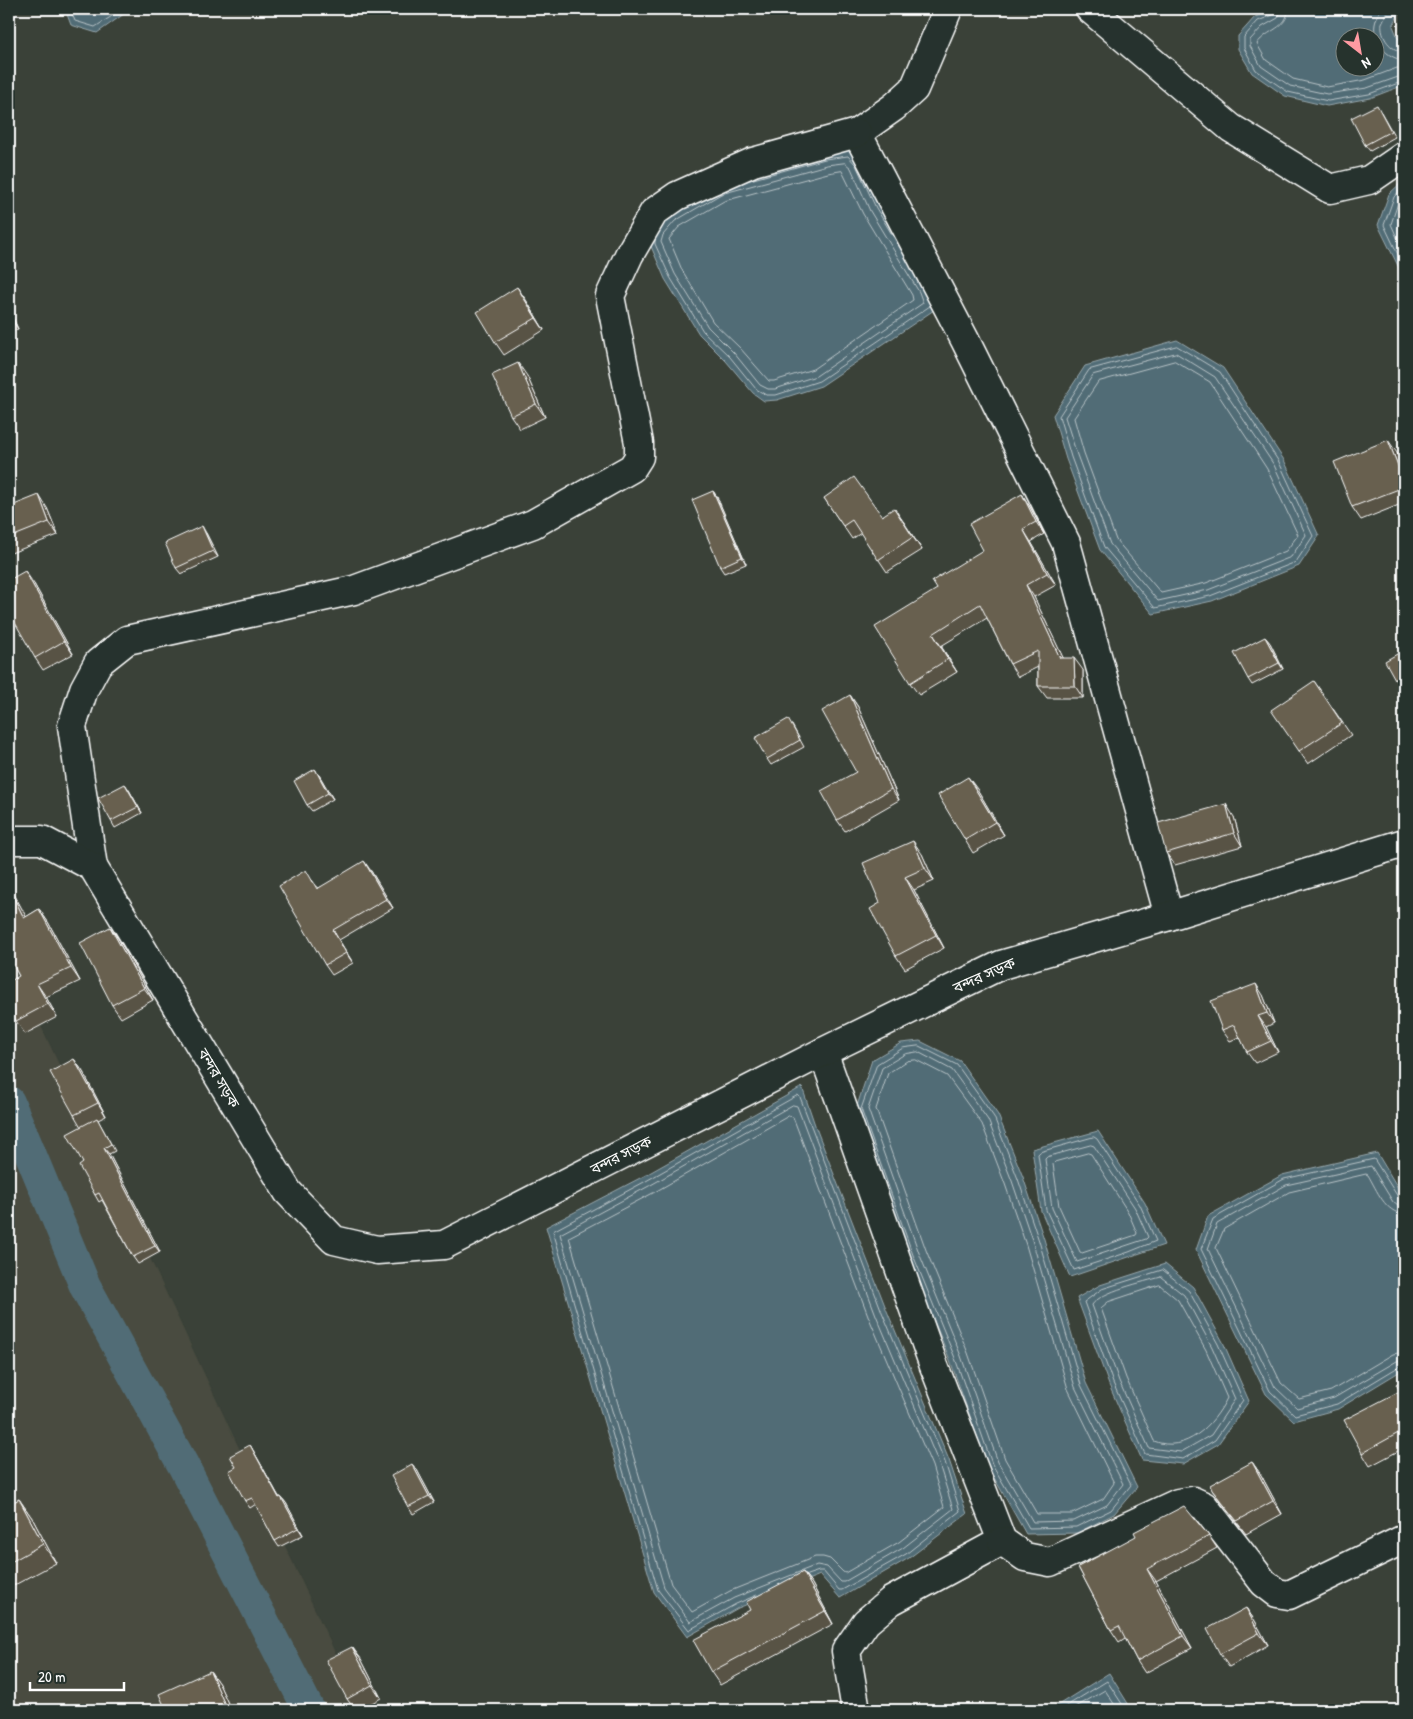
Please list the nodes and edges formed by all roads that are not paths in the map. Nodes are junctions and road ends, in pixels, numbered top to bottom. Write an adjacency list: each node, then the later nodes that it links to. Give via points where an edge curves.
1 (948, 9): 3 (main road, via 914,89)
2 (1090, 9): 4 (main road, via 1231,128 1330,189 1369,180)
3 (857, 133): 7 (main road, via 753,162 677,196 654,212 610,296 639,443 639,457 632,468 533,524 354,590 127,640 98,663 84,689 72,726); 8 (main road, via 1066,543)
4 (1404, 156)
5 (9, 840): 7 (main road, via 42,840)
6 (1404, 843): 8 (main road, বন্দর সড়ক)
7 (93, 867): 9 (main road, বন্দর সড়ক, via 288,1192 334,1240 377,1250 444,1245)
8 (1168, 916): 9 (main road, বন্দর সড়ক, via 1001,965)
9 (823, 1052): 11 (main road, via 934,1366)
10 (1404, 1539): 11 (main road, via 1289,1596 1276,1593 1264,1583 1204,1506 1193,1501 1178,1503 1050,1562 1025,1557)
11 (1002, 1541): 12 (main road, via 891,1602 866,1622 846,1651)
12 (856, 1710)

